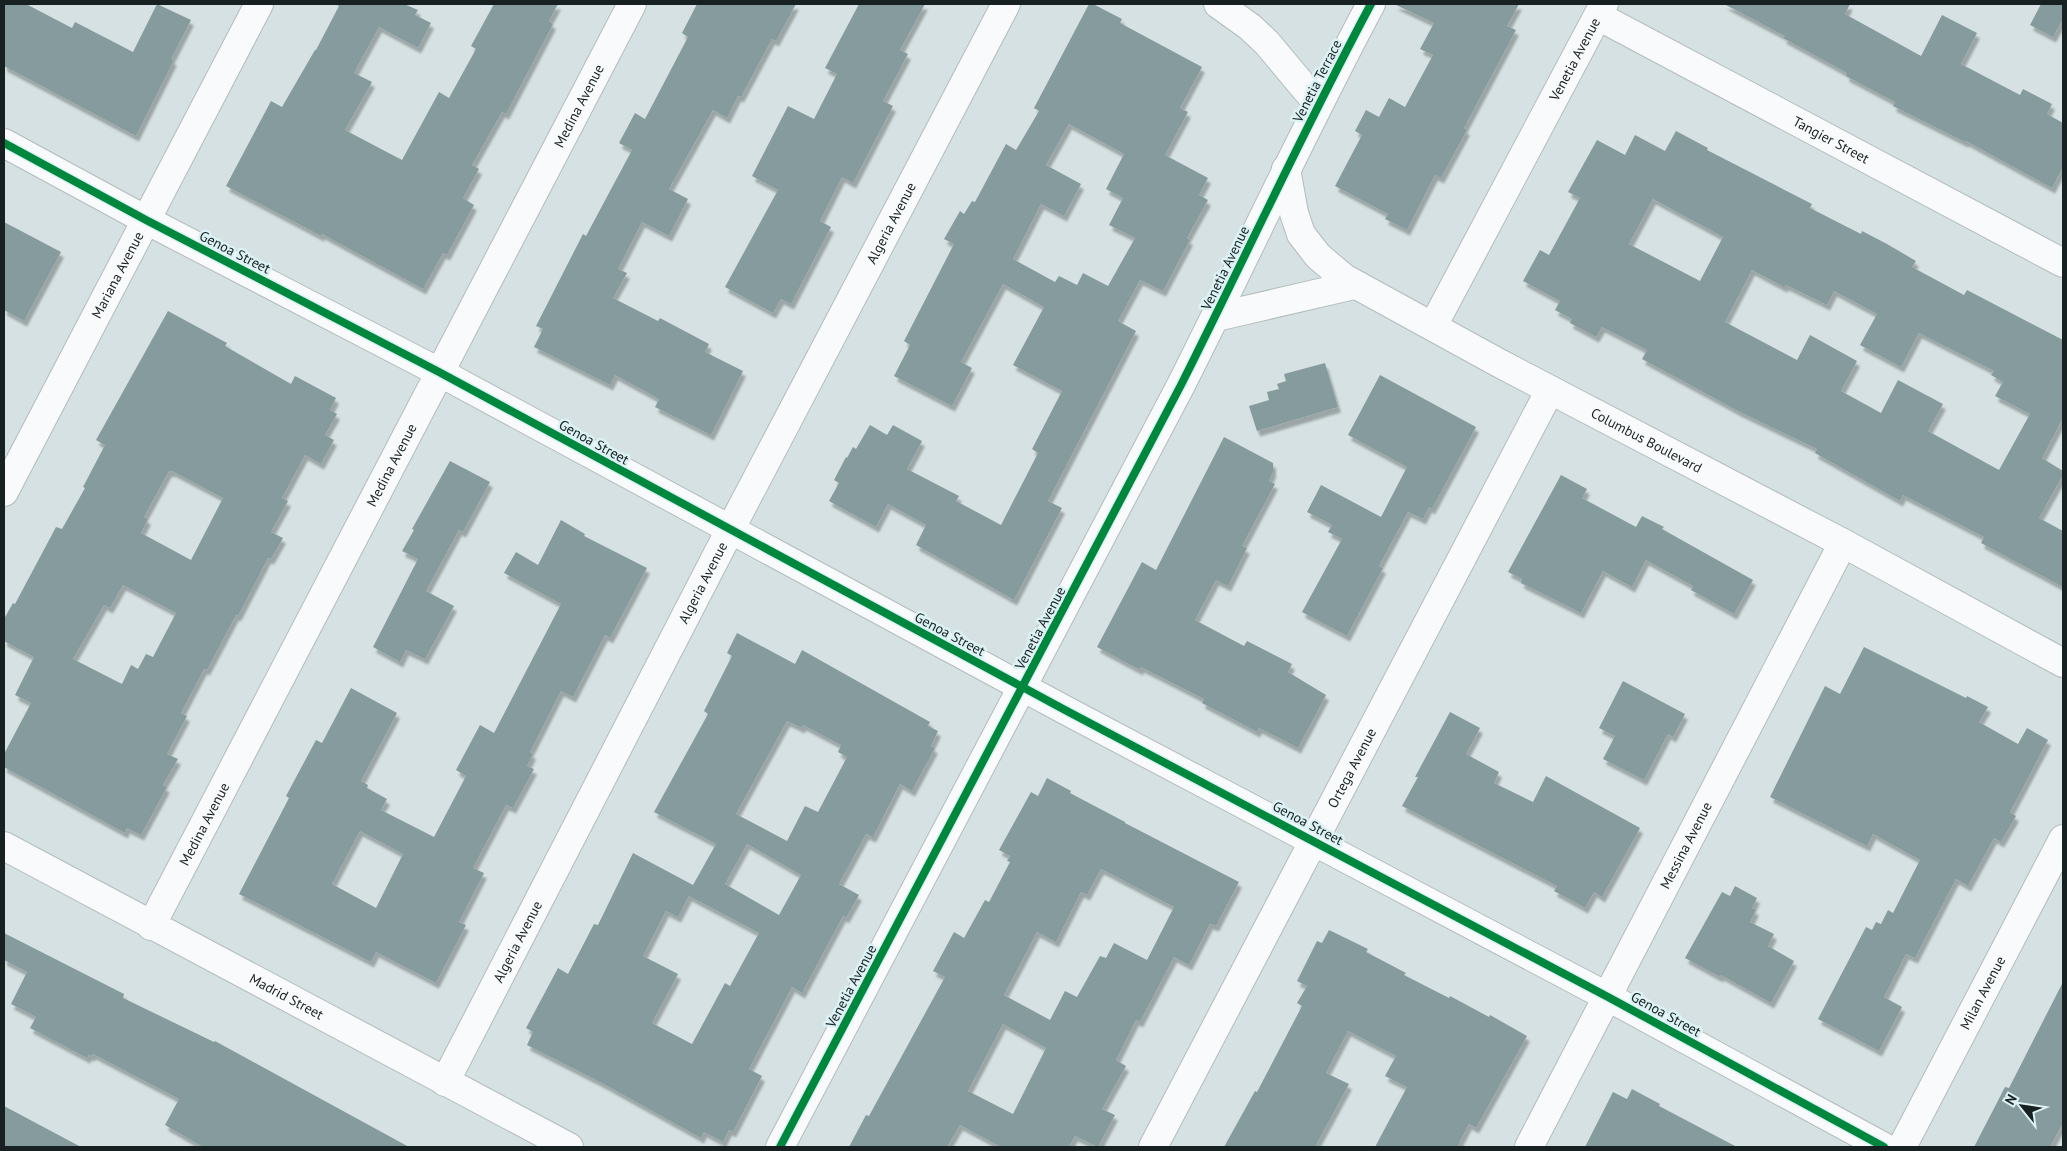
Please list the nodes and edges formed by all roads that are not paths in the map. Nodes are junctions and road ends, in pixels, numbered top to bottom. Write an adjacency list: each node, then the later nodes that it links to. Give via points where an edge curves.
1 (259, 4): 10 (street, Mariana Avenue)
2 (632, 4): 15 (street, Medina Avenue)
3 (1006, 4): 18 (street, Algeria Avenue)
4 (1218, 4): 7 (street, via 1267,43)
5 (1371, 4): 7 (street, Venetia Terrace)
6 (1601, 10): 11 (street, Tangier Street); 14 (street, Venetia Avenue)
7 (1318, 104): 9 (street, Venetia Terrace)
8 (4, 143): 10 (street, Genoa Street)
9 (1286, 169): 12 (street, Columbus Boulevard, via 1301,234 1326,264); 13 (street, Venetia Avenue)
10 (146, 220): 15 (street, Genoa Street); 17 (street, Mariana Avenue)
11 (2063, 263)
12 (1354, 285): 13 (street); 14 (street, Columbus Boulevard)
13 (1216, 316): 21 (street, Venetia Avenue)
14 (1433, 326): 16 (street, Columbus Boulevard)
15 (439, 372): 18 (street, Genoa Street); 25 (street, Medina Avenue)
16 (1550, 390): 19 (street, Columbus Boulevard); 22 (street, Ortega Avenue)
17 (4, 492)
18 (730, 530): 21 (street, Genoa Street); 27 (street, Algeria Avenue)
19 (1843, 543): 20 (street, Columbus Boulevard); 26 (street, Messina Avenue)
20 (2063, 663)
21 (1023, 687): 22 (street, Genoa Street); 29 (street, Venetia Avenue)
22 (1314, 840): 26 (street, Genoa Street); 30 (street, Ortega Avenue)
23 (2063, 840): 33 (street, Milan Avenue)
24 (4, 846): 25 (street, Madrid Street)
25 (151, 926): 27 (street, Madrid Street)
26 (1608, 996): 31 (street, Messina Avenue); 32 (street, Genoa Street)
27 (445, 1082): 28 (street, Madrid Street)
28 (569, 1147)
29 (780, 1147)
30 (1153, 1147)
31 (1529, 1147)
32 (1884, 1147)
33 (1902, 1147)

